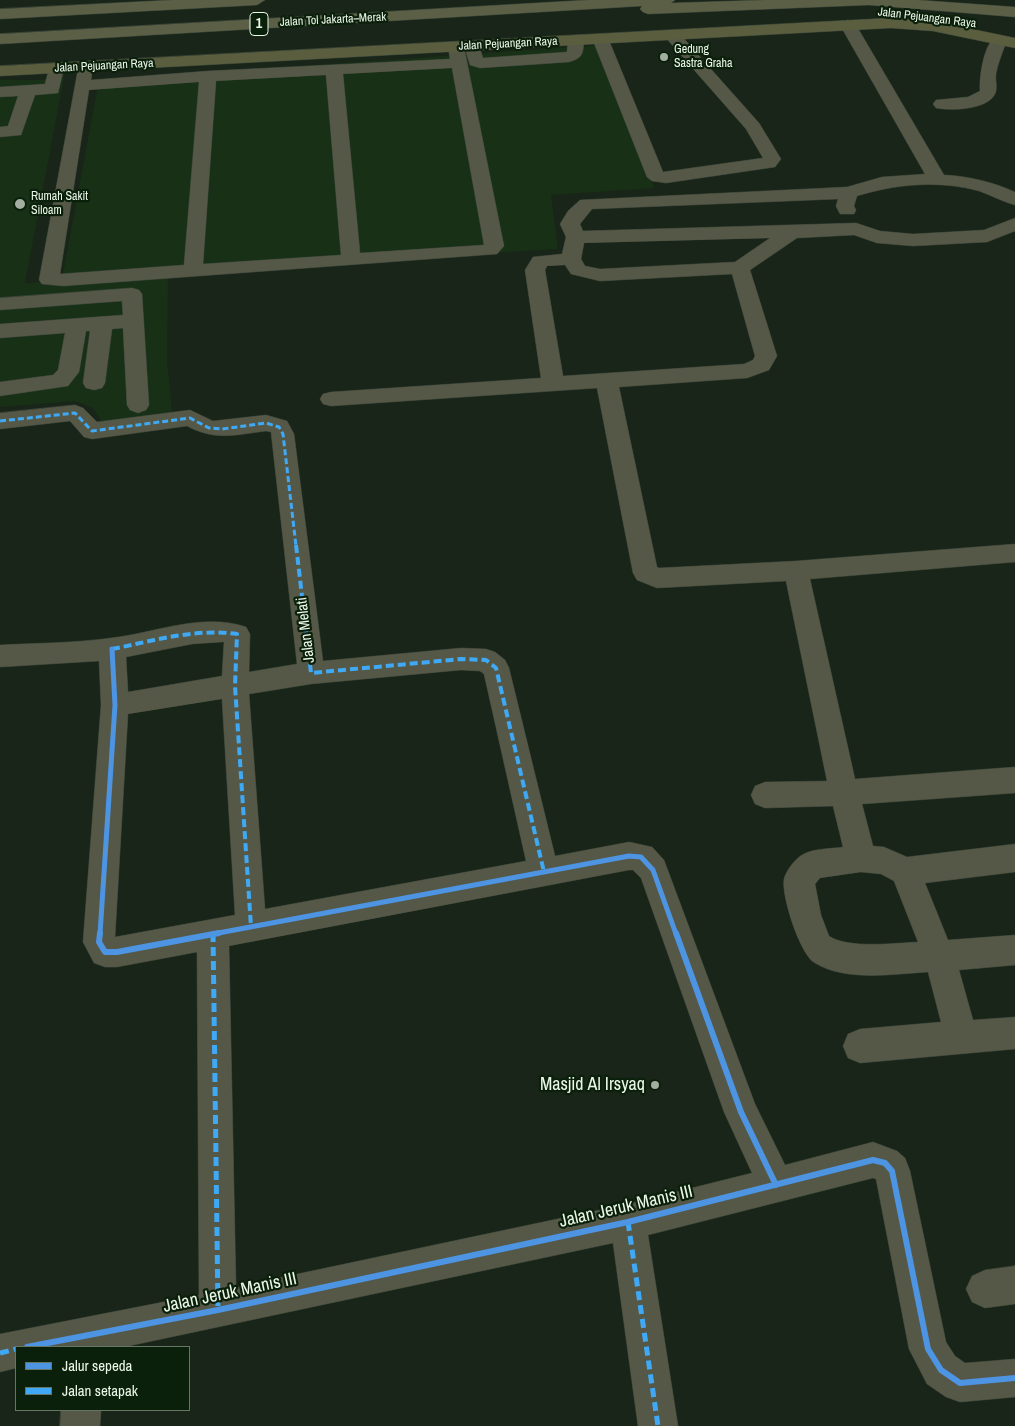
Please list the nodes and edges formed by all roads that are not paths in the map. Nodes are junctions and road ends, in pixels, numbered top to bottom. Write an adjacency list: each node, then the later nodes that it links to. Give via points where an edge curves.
1 (154, 0): 6 (highway)
2 (258, 0): 6 (highway, 1)
3 (666, 0): 7 (highway, Jalan Tol Jakarta–Merak / 1)
4 (886, 0): 5 (highway)
5 (870, 1): 7 (highway, via 598,11); 8 (highway)
6 (94, 8): 9 (highway, 1)
7 (518, 9): 14 (highway, Jalan Tol Jakarta–Merak / 1)
8 (1015, 12)
9 (0, 14)
10 (848, 25): 12 (main road, Jalan Pejuangan Raya); 16 (main road, Jalan Pejuangan Raya, via 909,23); 28 (street)
11 (1015, 31): 18 (main road, Jalan Pejuangan Raya, via 919,14 871,11)
12 (672, 35): 13 (main road, Jalan Pejuangan Raya); 13 (street, via 752,128 772,159 769,163 658,177 653,173)
13 (600, 38): 15 (main road, Jalan Pejuangan Raya)
14 (0, 39)
15 (576, 40): 17 (street, via 576,52 569,57 480,63)
16 (1007, 41): 26 (street, via 987,74 988,92 982,99)
17 (462, 52): 20 (street); 22 (main road, Jalan Pejuangan Raya); 36 (street, via 494,246 482,252)
18 (0, 56)
19 (56, 68): 21 (main road, Jalan Pejuangan Raya); 22 (main road, Jalan Pejuangan Raya); 24 (street, via 52,89)
20 (334, 69): 23 (street); 36 (street)
21 (0, 71)
22 (84, 76): 23 (street); 38 (street, via 49,280)
23 (208, 76): 38 (street)
24 (28, 90): 25 (street); 27 (street, via 15,131)
25 (0, 92)
26 (942, 104)
27 (0, 132)
28 (938, 180): 29 (street, via 882,183); 30 (street, via 990,189)
29 (849, 193): 32 (street, via 845,206); 34 (street, via 587,204 570,224)
30 (1015, 199)
31 (1015, 224): 32 (street, via 988,236 913,240 877,237)
32 (856, 230): 33 (street)
33 (792, 232): 34 (street); 37 (street)
34 (576, 237): 35 (street)
35 (571, 259): 37 (street, via 578,270 588,274); 46 (street, via 540,262 535,270)
36 (351, 260): 38 (street)
37 (740, 268): 44 (street, via 766,356 761,365 747,371)
38 (193, 271)
39 (0, 304): 40 (street, via 132,294)
40 (132, 321): 41 (street); 49 (street)
41 (102, 323): 42 (street); 45 (street)
42 (77, 326): 43 (street); 47 (street, via 68,372 60,382)
43 (0, 332)
44 (606, 379): 46 (street); 52 (street, via 646,573 657,578)
45 (94, 383)
46 (552, 383): 48 (street)
47 (0, 389)
48 (331, 399)
49 (138, 405)
50 (0, 421): 55 (street, Jalan Melati, via 75,414 92,431 190,418 215,429 273,423 279,427 283,434)
51 (1015, 553): 52 (street)
52 (796, 571): 59 (street)
53 (112, 649): 54 (street); 56 (street, via 209,632 237,634); 57 (street)
54 (0, 656)
55 (311, 673): 56 (street, Jalan Melati); 64 (street, via 461,659 486,660 496,668)
56 (235, 686): 57 (street, Jalan Melati); 65 (street)
57 (115, 705): 66 (street, via 99,942 105,952 117,952)
58 (1015, 780): 59 (street)
59 (844, 793): 60 (street); 61 (street)
60 (765, 795)
61 (860, 858): 63 (street, via 884,861); 68 (street, via 812,864 799,880 803,906 818,947 830,955 856,960)
62 (1015, 858): 63 (street)
63 (905, 871): 68 (street)
64 (544, 872): 65 (street); 72 (street, via 629,856 641,857 653,870 741,1112)
65 (251, 926): 66 (street)
66 (214, 934): 74 (street)
67 (1015, 950): 68 (street)
68 (939, 956): 70 (street)
69 (1015, 1033): 70 (street)
70 (962, 1037): 71 (street)
71 (860, 1046)
72 (776, 1185): 73 (street, Jalan Jeruk Manis III); 79 (street, Jalan Jeruk Manis III, via 873,1160 885,1163 892,1171 928,1348 941,1370 960,1383)
73 (628, 1222): 74 (street, Jalan Jeruk Manis III); 82 (street)
74 (218, 1310): 75 (street, Jalan Jeruk Manis III)
75 (83, 1342): 76 (street, Jalan Jeruk Manis III)
76 (38, 1346)
77 (15, 1349): 78 (street)
78 (0, 1353)
79 (1015, 1378)
80 (81, 1411): 81 (street)
81 (80, 1426)
82 (658, 1426)

